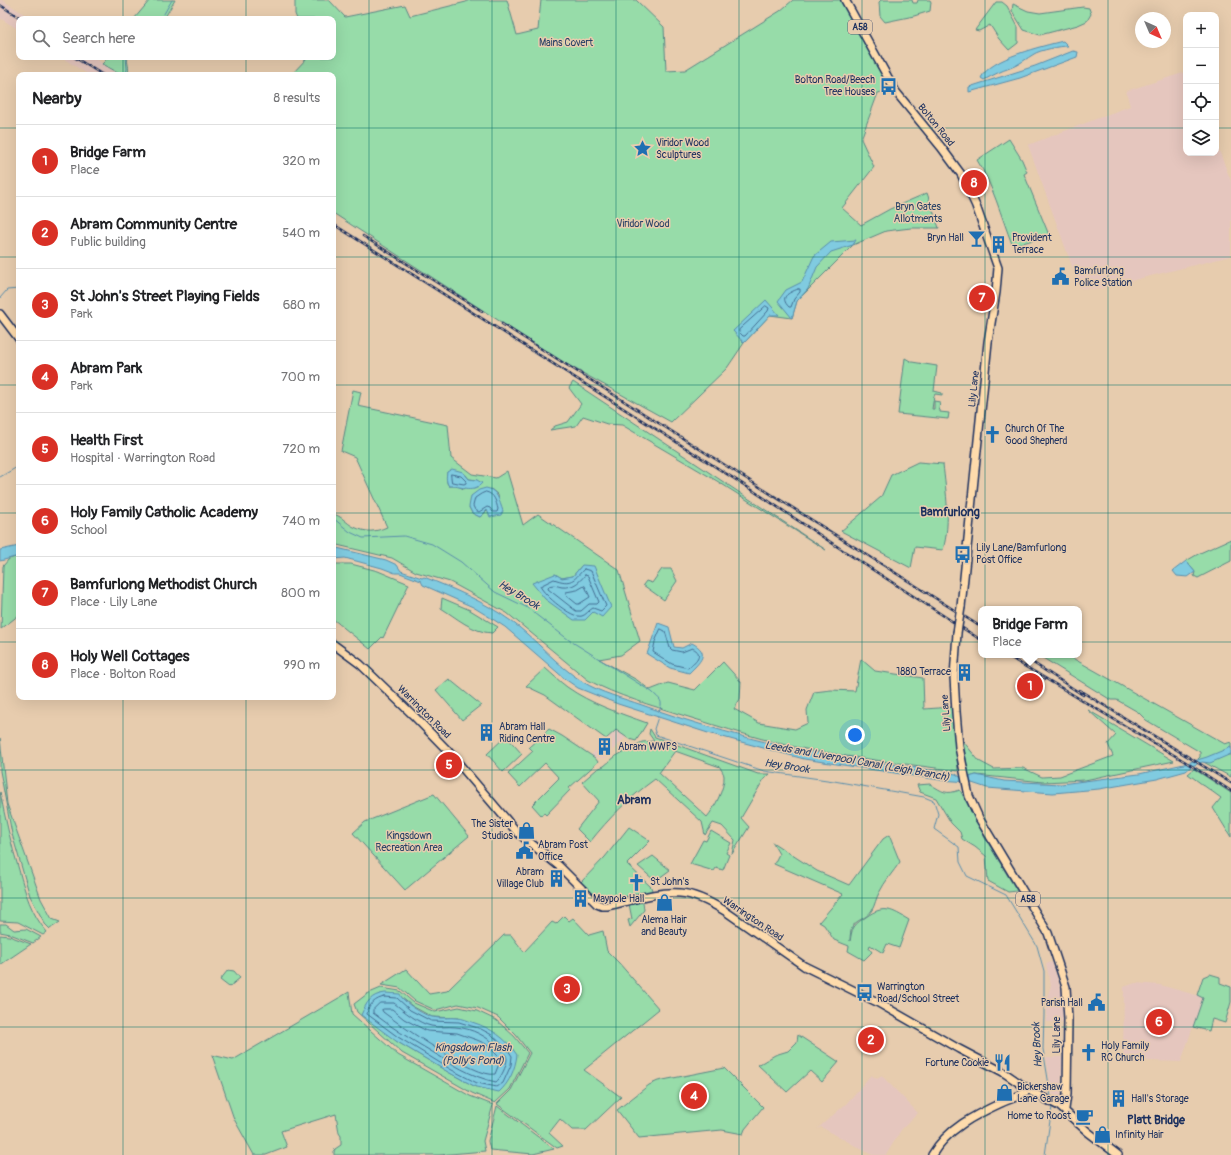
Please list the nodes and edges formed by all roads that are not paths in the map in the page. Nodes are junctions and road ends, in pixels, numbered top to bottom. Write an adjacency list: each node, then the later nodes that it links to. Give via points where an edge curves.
1 (845, 0): 2 (main road, Bolton Road / A58, via 896,92 961,174)
2 (998, 268): 7 (main road, Lily Lane / A58, bridge, via 957,633 954,677 959,747 967,788 976,814 1048,933 1062,974 1068,1019)
3 (0, 314): 4 (main road)
4 (16, 335)
5 (336, 646): 6 (main road, Warrington Road, via 360,664 415,717 448,751 513,828 559,866 597,904 607,906 669,893 699,898 725,911 804,966 875,1002 1003,1072)
6 (1029, 1089): 7 (main road, Warrington Road); 8 (main road, via 957,1127 944,1138)
7 (1065, 1109): 9 (main road, Warrington Road, via 1088,1132)
8 (932, 1155)
9 (1118, 1155)

